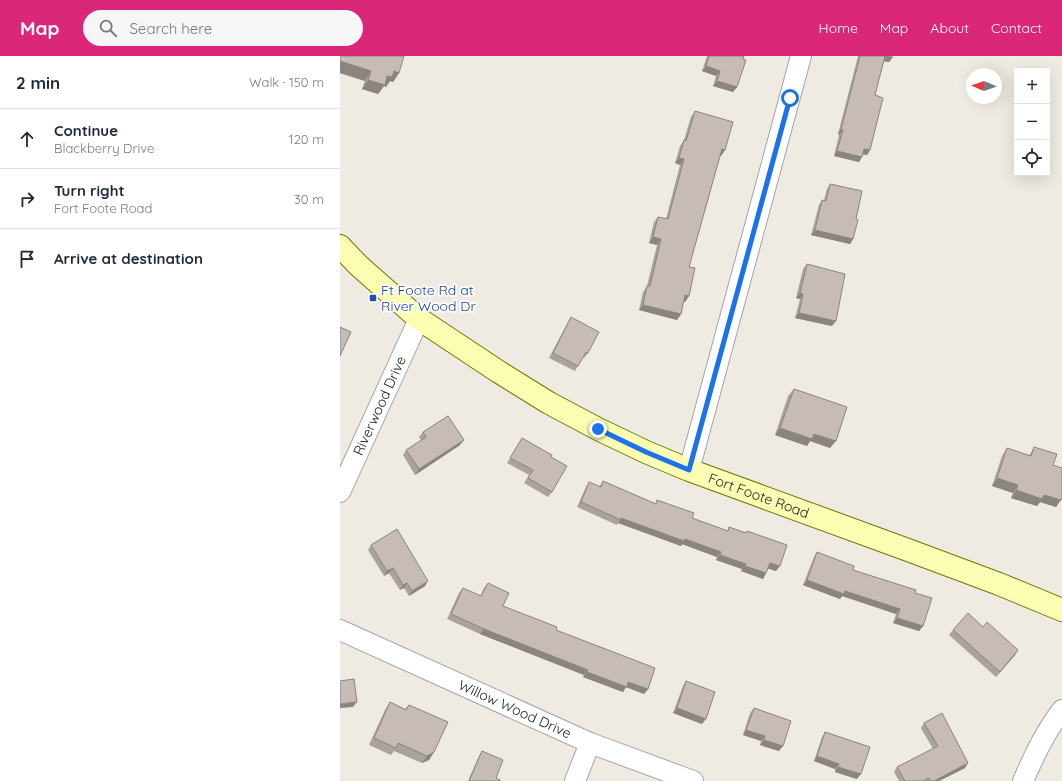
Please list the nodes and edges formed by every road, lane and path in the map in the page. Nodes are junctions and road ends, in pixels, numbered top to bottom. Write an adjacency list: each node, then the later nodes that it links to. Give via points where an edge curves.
1 (801, 56): 4 (street)
2 (340, 246): 3 (street, Fort Foote Road)
3 (419, 319): 4 (street, Fort Foote Road, via 549,403 639,449); 5 (street, Riverwood Drive)
4 (689, 470): 6 (street, Fort Foote Road, via 999,584)
5 (340, 492)
6 (1062, 610)
7 (340, 630): 9 (street, Willow Wood Drive)
8 (1062, 710): 12 (street, via 1034,755)
9 (590, 743): 10 (street); 11 (street, Willow Wood Drive)
10 (575, 781)
11 (693, 781)
12 (1023, 781)

